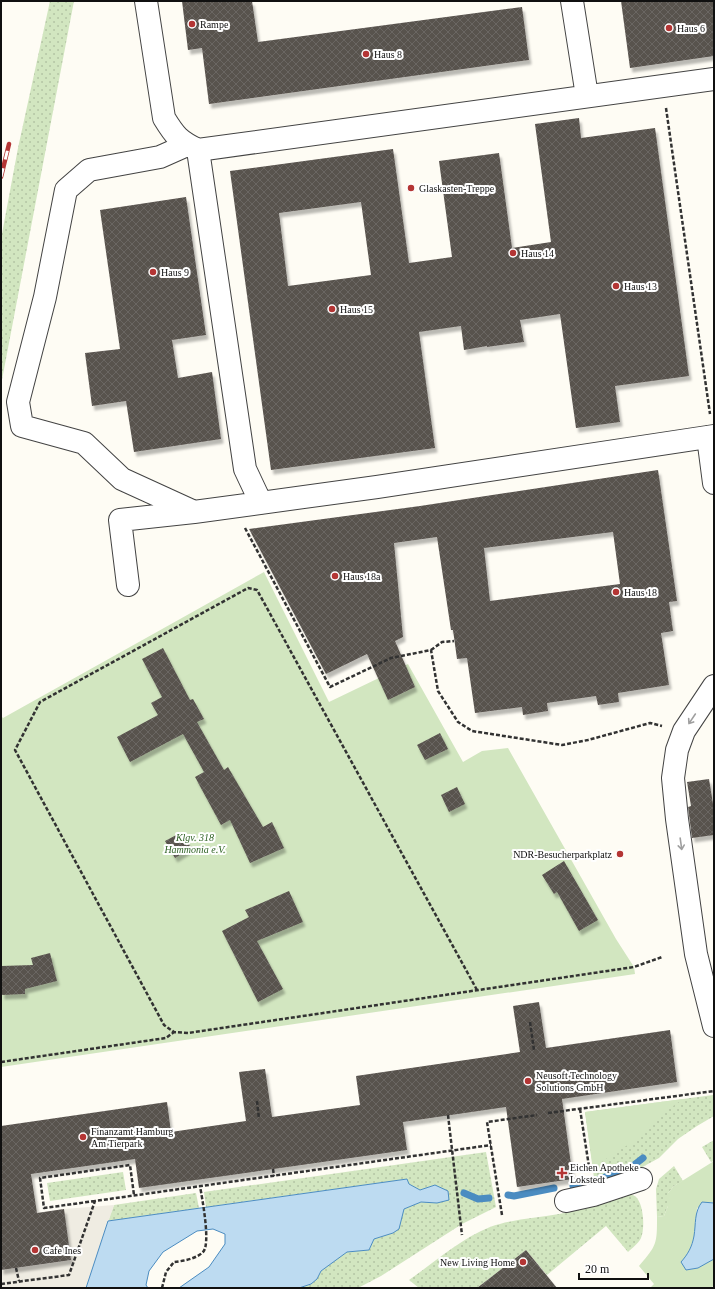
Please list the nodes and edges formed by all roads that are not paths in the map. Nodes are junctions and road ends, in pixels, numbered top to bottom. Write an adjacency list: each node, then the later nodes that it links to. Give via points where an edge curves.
1 (146, 1): 5 (street, via 164,118 174,135)
2 (572, 1): 4 (street)
3 (714, 79): 4 (street)
4 (587, 96): 5 (street)
5 (193, 147): 8 (street, via 245,469); 9 (street, via 160,157 89,170 66,190 45,297 18,402 22,426 84,443 122,479)
6 (711, 437): 7 (street); 8 (street)
7 (714, 482)
8 (261, 502): 9 (street)
9 (194, 512): 10 (street, via 120,520)
10 (128, 585)
11 (714, 686): 12 (street, one-way to 12, via 684,731 677,750 673,778 696,954)
12 (708, 982): 13 (street)
13 (714, 1026)
14 (641, 1179): 15 (street)
15 (566, 1201)

